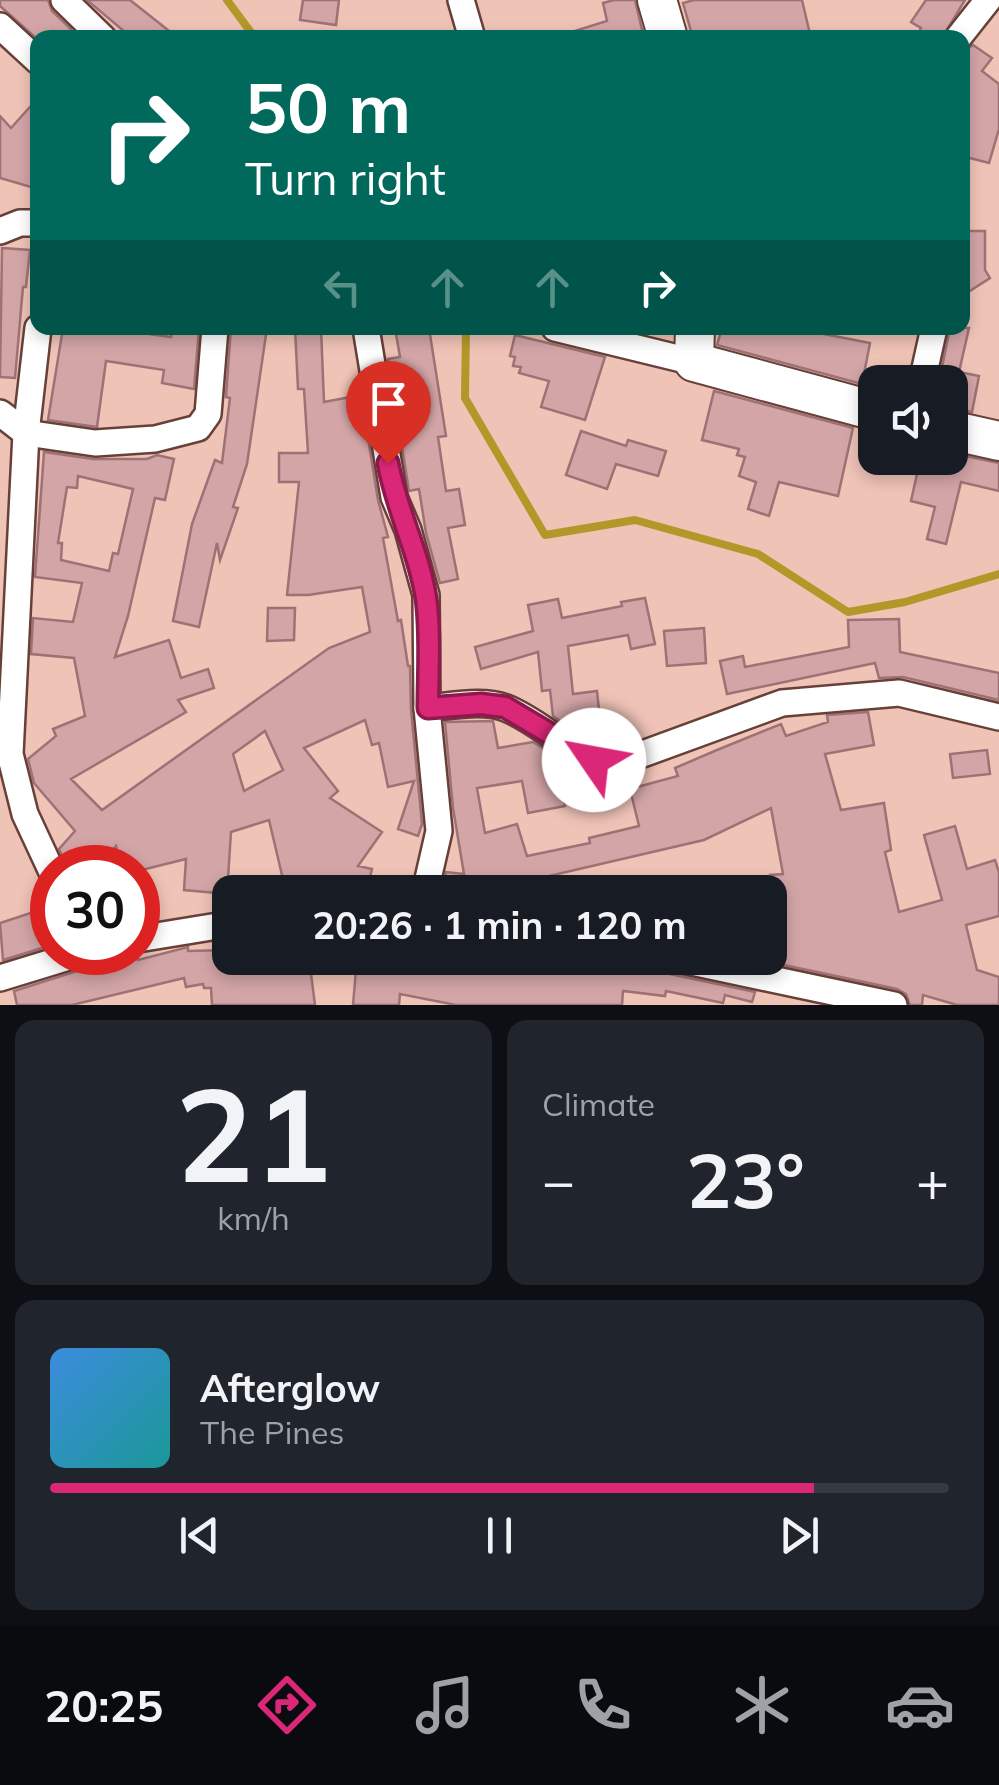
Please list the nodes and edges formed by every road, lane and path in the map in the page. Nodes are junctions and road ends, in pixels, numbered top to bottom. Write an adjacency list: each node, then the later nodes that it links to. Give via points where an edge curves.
1 (64, 0): 6 (street)
2 (461, 0): 7 (street)
3 (657, 0): 8 (street)
4 (988, 0): 9 (street)
5 (0, 26): 10 (street)
6 (95, 30)
7 (470, 30)
8 (666, 30)
9 (964, 30)
10 (30, 54)
11 (37, 335): 20 (street)
12 (214, 335): 20 (street, via 208,414 198,428 95,443)
13 (367, 335): 23 (street, via 394,497 426,595)
14 (613, 335): 16 (street)
15 (932, 335): 17 (street)
16 (694, 345): 18 (street)
17 (926, 365)
18 (858, 404)
19 (0, 413): 20 (street)
20 (26, 433): 25 (street)
21 (968, 434): 22 (street)
22 (999, 441)
23 (428, 708): 24 (street, via 505,707 594,760 618,763 782,704 900,693); 27 (street, via 439,831)
24 (999, 717)
25 (5, 745): 26 (street)
26 (39, 845)
27 (429, 875)
28 (212, 927): 29 (street)
29 (160, 935)
30 (30, 969): 32 (street)
31 (753, 975): 33 (street)
32 (0, 978)
33 (894, 1005)

